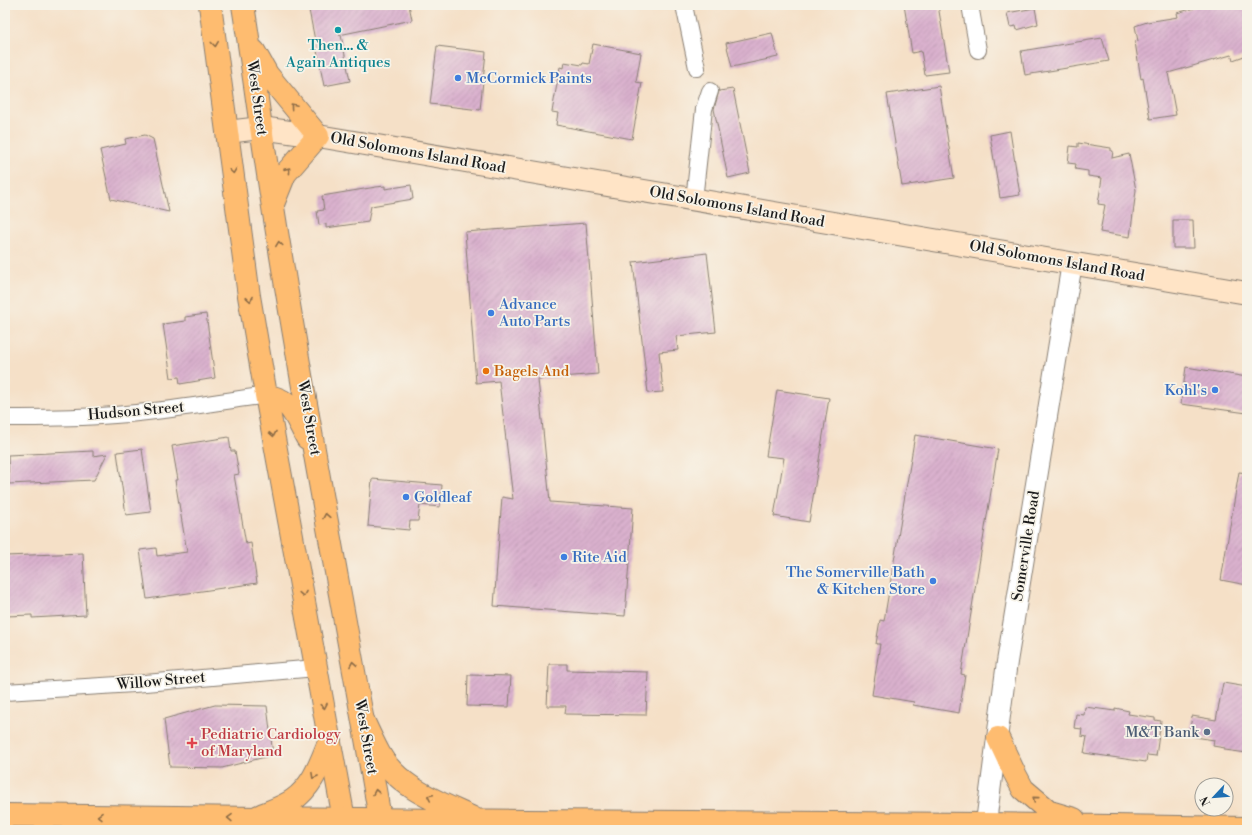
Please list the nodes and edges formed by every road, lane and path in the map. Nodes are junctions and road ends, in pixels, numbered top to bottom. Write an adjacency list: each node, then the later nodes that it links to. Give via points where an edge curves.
1 (210, 5): 10 (main road, one-way to 10)
2 (243, 5): 5 (main road, West Street)
3 (684, 5): 7 (street)
4 (970, 5): 6 (street)
5 (248, 40): 9 (main road, West Street); 11 (main road, one-way to 5, via 267,74)
6 (978, 50)
7 (697, 68)
8 (710, 91): 12 (street, via 704,109)
9 (261, 128): 10 (main road, Old Solomons Island Road); 11 (main road, Old Solomons Island Road); 13 (main road, West Street)
10 (227, 132): 16 (main road, one-way to 16, via 249,296)
11 (318, 136): 12 (main road, Old Solomons Island Road); 13 (main road, one-way to 11, via 285,174)
12 (694, 200): 14 (main road, Old Solomons Island Road)
13 (272, 205): 18 (main road, West Street, one-way to 13)
14 (1072, 263): 15 (main road, Old Solomons Island Road); 22 (street, Somerville Road, via 1008,655)
15 (1247, 293)
16 (266, 395): 17 (street, Hudson Street, via 125,414); 18 (main road, via 285,402); 19 (main road, one-way to 19)
17 (5, 418)
18 (315, 454): 21 (main road, West Street, one-way to 18)
19 (316, 668): 20 (street, Willow Street); 23 (main road, one-way to 23)
20 (5, 692)
21 (363, 720): 26 (main road, one-way to 21, via 420,792 394,773 379,754); 28 (main road, West Street, one-way to 21)
22 (998, 738): 29 (main road, one-way to 22, via 1050,812 1023,789); 30 (street, Somerville Road)
23 (330, 740): 25 (main road, one-way to 25, via 314,777 305,790 292,801); 27 (main road)
24 (5, 815): 25 (main road, one-way to 24)
25 (255, 818): 27 (main road)
26 (478, 820): 28 (main road); 30 (main road)
27 (345, 824): 28 (main road)
28 (381, 825)
29 (1095, 826): 30 (main road); 31 (main road)
30 (985, 827)
31 (1247, 828)

